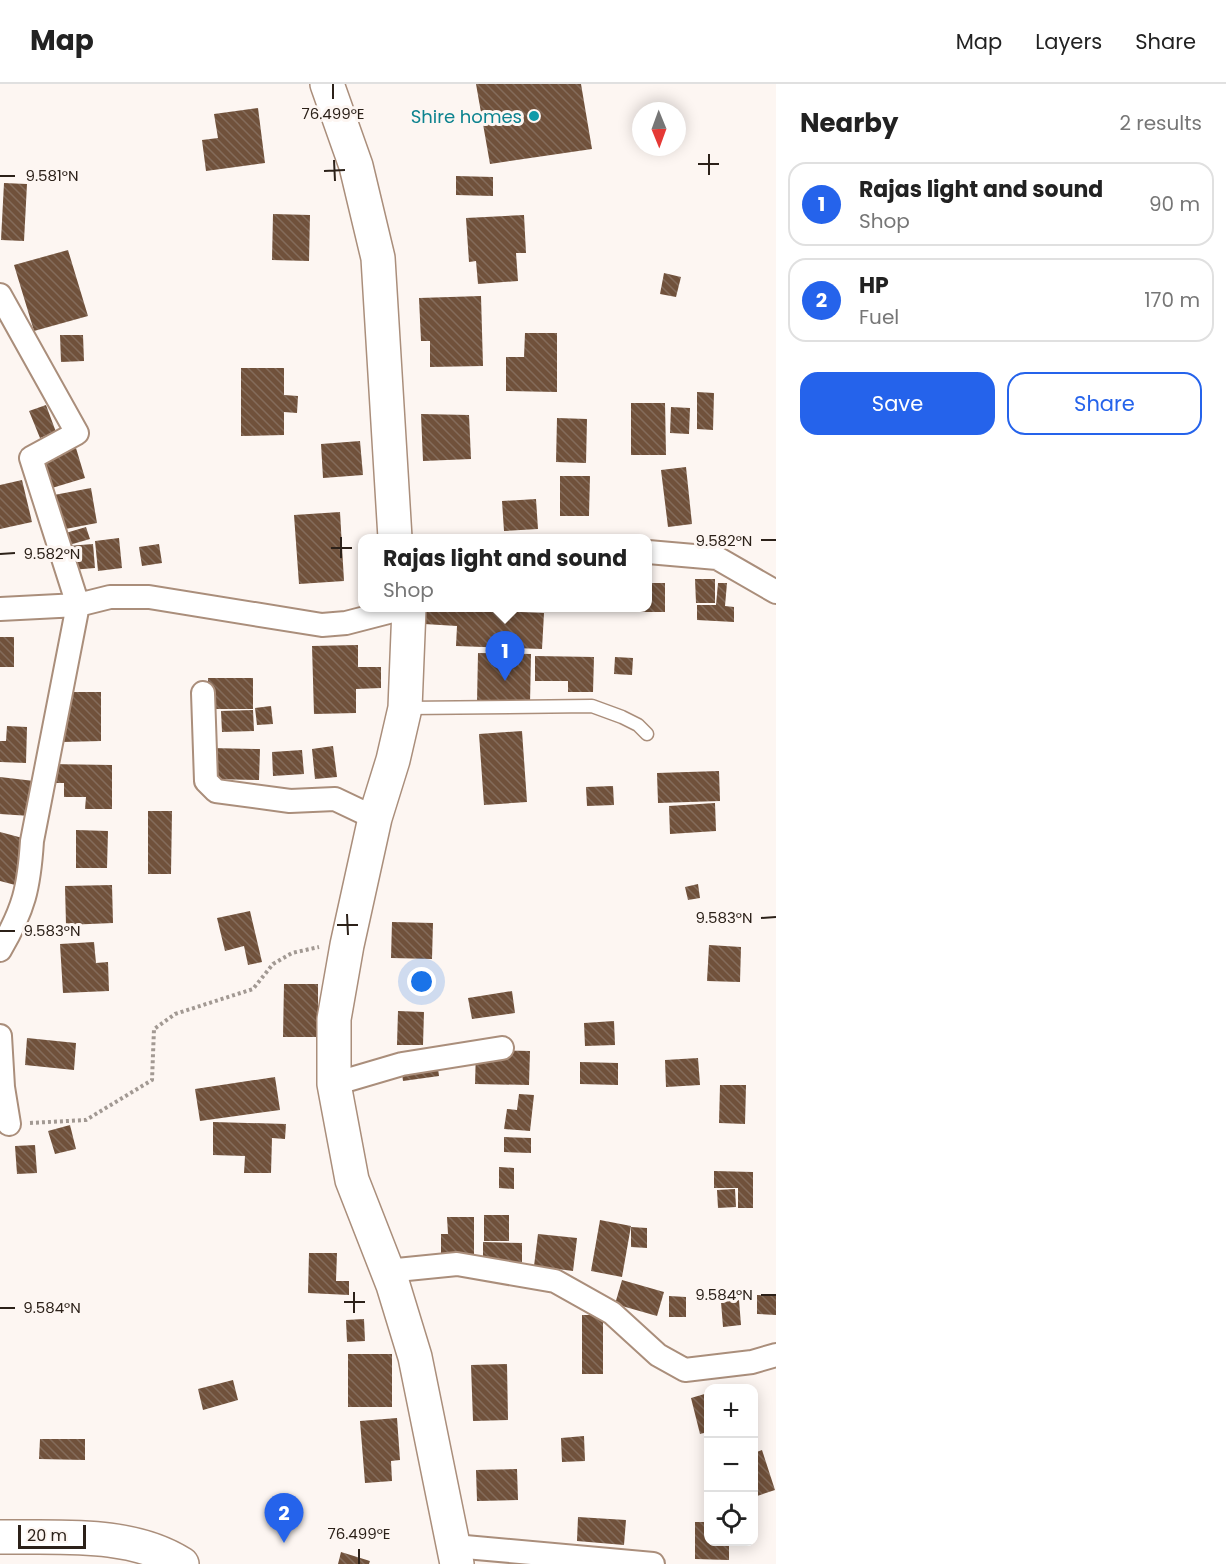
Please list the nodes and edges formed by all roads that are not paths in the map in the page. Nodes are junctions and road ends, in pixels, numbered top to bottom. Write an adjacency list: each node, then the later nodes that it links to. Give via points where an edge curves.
1 (327, 84): 3 (street, via 356,166 378,258)
2 (0, 295): 6 (street, via 77,433 31,458)
3 (395, 534)
4 (652, 552): 5 (street, via 717,558)
5 (776, 592)
6 (78, 605): 7 (street); 8 (street, via 111,597 149,597 322,625); 14 (street, via 32,841 30,877 19,917)
7 (0, 609)
8 (389, 612)
9 (410, 612): 11 (street)
10 (203, 693): 13 (street, via 206,781 216,791 290,801 335,799)
11 (405, 708): 12 (lane, via 592,706 638,725); 13 (street)
12 (647, 734)
13 (375, 818): 17 (street, via 334,1019)
14 (0, 950)
15 (0, 1036): 18 (street)
16 (502, 1048): 17 (street, via 402,1064)
17 (334, 1084): 19 (street, via 352,1180)
18 (9, 1124)
19 (387, 1271): 20 (street, via 456,1264 555,1281 612,1313 658,1355 685,1370 752,1362); 22 (street, via 415,1357)
20 (776, 1355)
21 (0, 1537): 23 (street, via 102,1539 146,1548)
22 (455, 1555): 24 (street)
23 (182, 1564)
24 (653, 1564)

